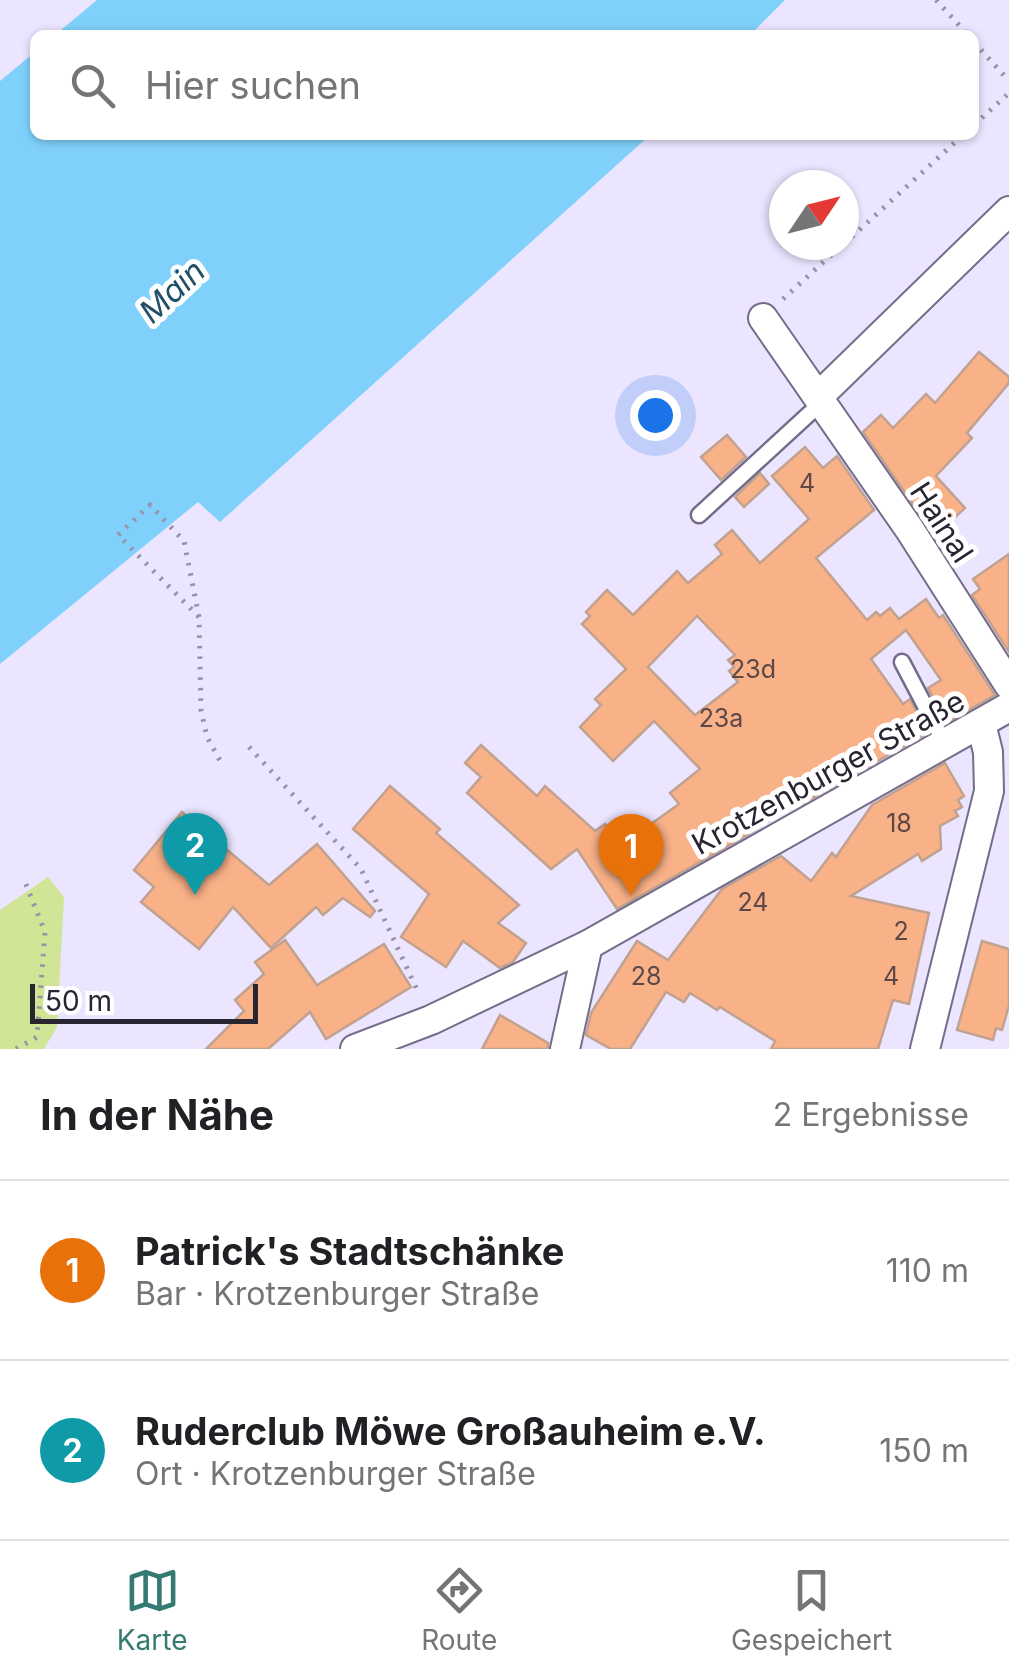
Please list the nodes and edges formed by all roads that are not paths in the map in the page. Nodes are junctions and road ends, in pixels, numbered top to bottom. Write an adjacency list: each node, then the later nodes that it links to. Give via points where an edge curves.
1 (1009, 210): 3 (street)
2 (763, 318): 3 (street, Hainal)
3 (821, 399): 4 (lane); 6 (street, Hainal)
4 (699, 515)
5 (902, 662): 9 (lane)
6 (1009, 685)
7 (1009, 707): 8 (street, Krotzenburger Straße)
8 (981, 724): 9 (street, Krotzenburger Straße); 13 (street, via 989,791)
9 (945, 744): 10 (street, Krotzenburger Straße)
10 (588, 945): 11 (street, Krotzenburger Straße); 12 (street)
11 (355, 1049)
12 (566, 1049)
13 (925, 1049)

